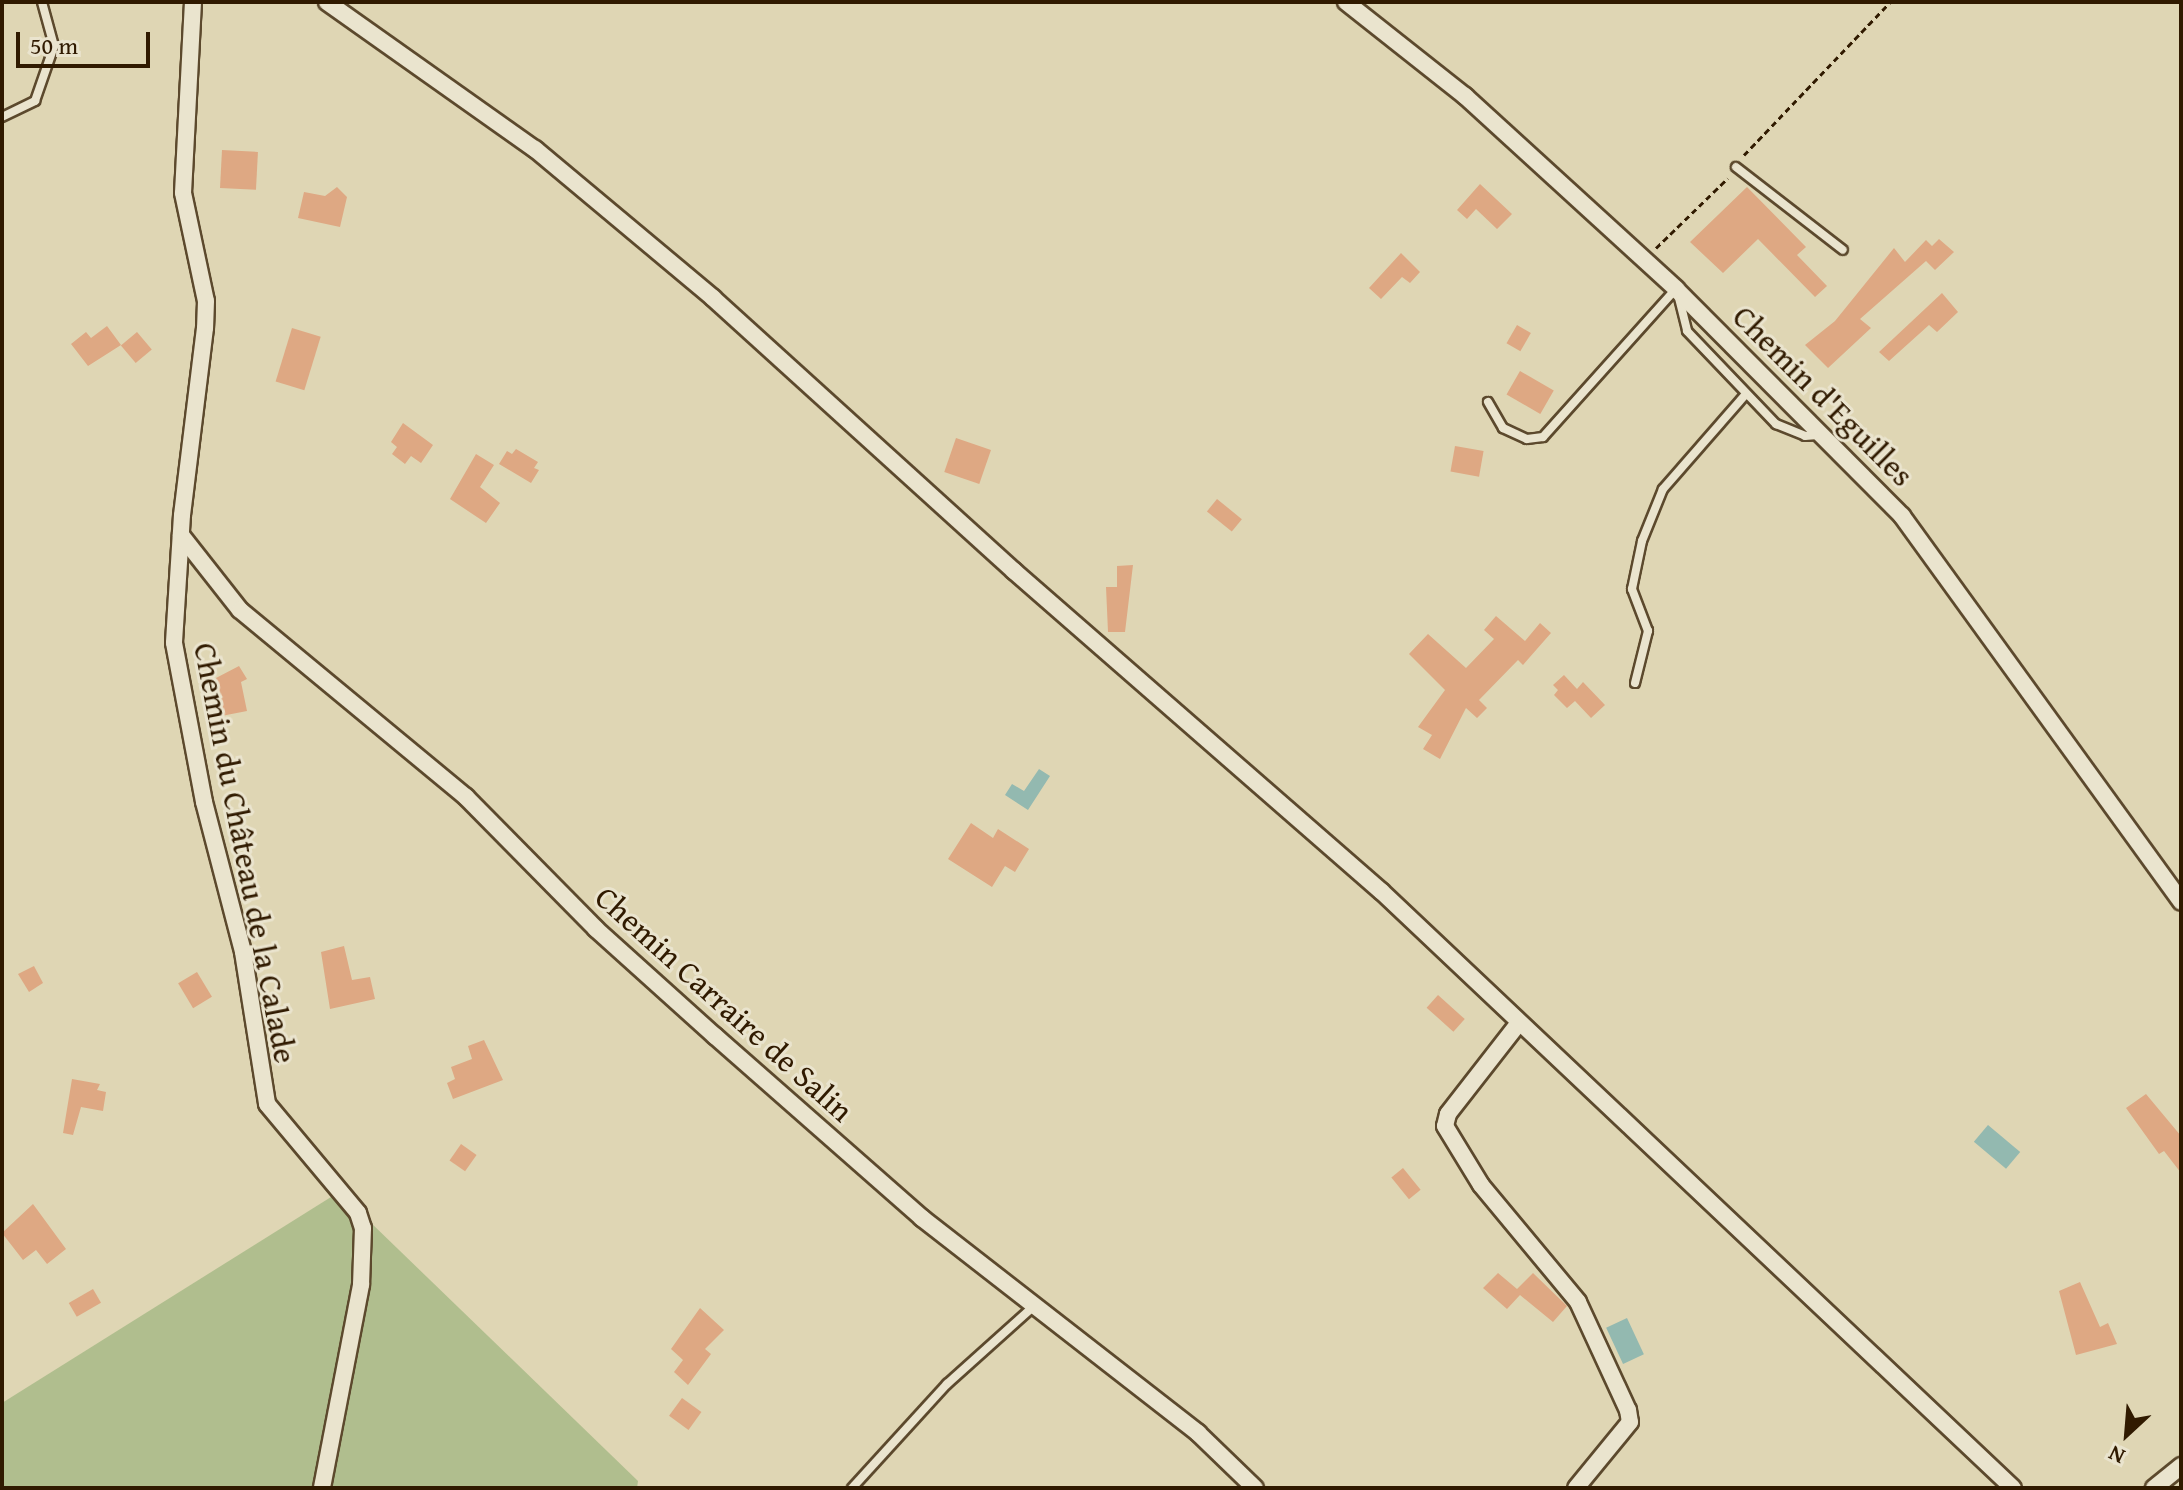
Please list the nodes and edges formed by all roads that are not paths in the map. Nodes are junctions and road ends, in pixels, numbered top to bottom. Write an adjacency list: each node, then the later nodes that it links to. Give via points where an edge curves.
1 (42, 2): 5 (lane, via 54,46 35,101)
2 (193, 2): 12 (street, Chemin du Château de la Calade, via 183,193 206,301)
3 (327, 2): 15 (street, via 535,149 713,298 1014,571 1381,891)
4 (1346, 2): 8 (street, Chemin d'Eguilles, via 1465,96)
5 (2, 117)
6 (1736, 167): 7 (lane)
7 (1843, 250)
8 (1676, 289): 9 (lane, via 1687,331); 10 (lane, via 1543,437 1527,439 1503,428); 11 (street, Chemin d'Eguilles)
9 (1746, 394): 11 (lane, via 1776,424 1805,436); 13 (lane, via 1663,489 1642,541 1632,589 1648,631)
10 (1488, 402)
11 (1822, 435): 14 (street, Chemin d'Eguilles, via 1902,516)
12 (181, 535): 16 (street, Chemin Carraire de Salin, via 240,610 466,797 661,988 922,1218); 18 (street, Chemin du Château de la Calade, via 174,643 179,687 243,952 258,1073 274,1116 358,1213 363,1228 361,1285)
13 (1635, 683)
14 (2181, 902)
15 (1518, 1024): 21 (street, via 1448,1114 1445,1126 1481,1185 1578,1302 1628,1410 1630,1422); 22 (street)
16 (1034, 1306): 19 (lane, via 947,1384); 20 (street, Chemin Carraire de Salin, via 1198,1433)
17 (2181, 1466): 23 (street)
18 (322, 1488)
19 (852, 1488)
20 (1255, 1488)
21 (1576, 1488)
22 (2013, 1488)
23 (2154, 1488)

